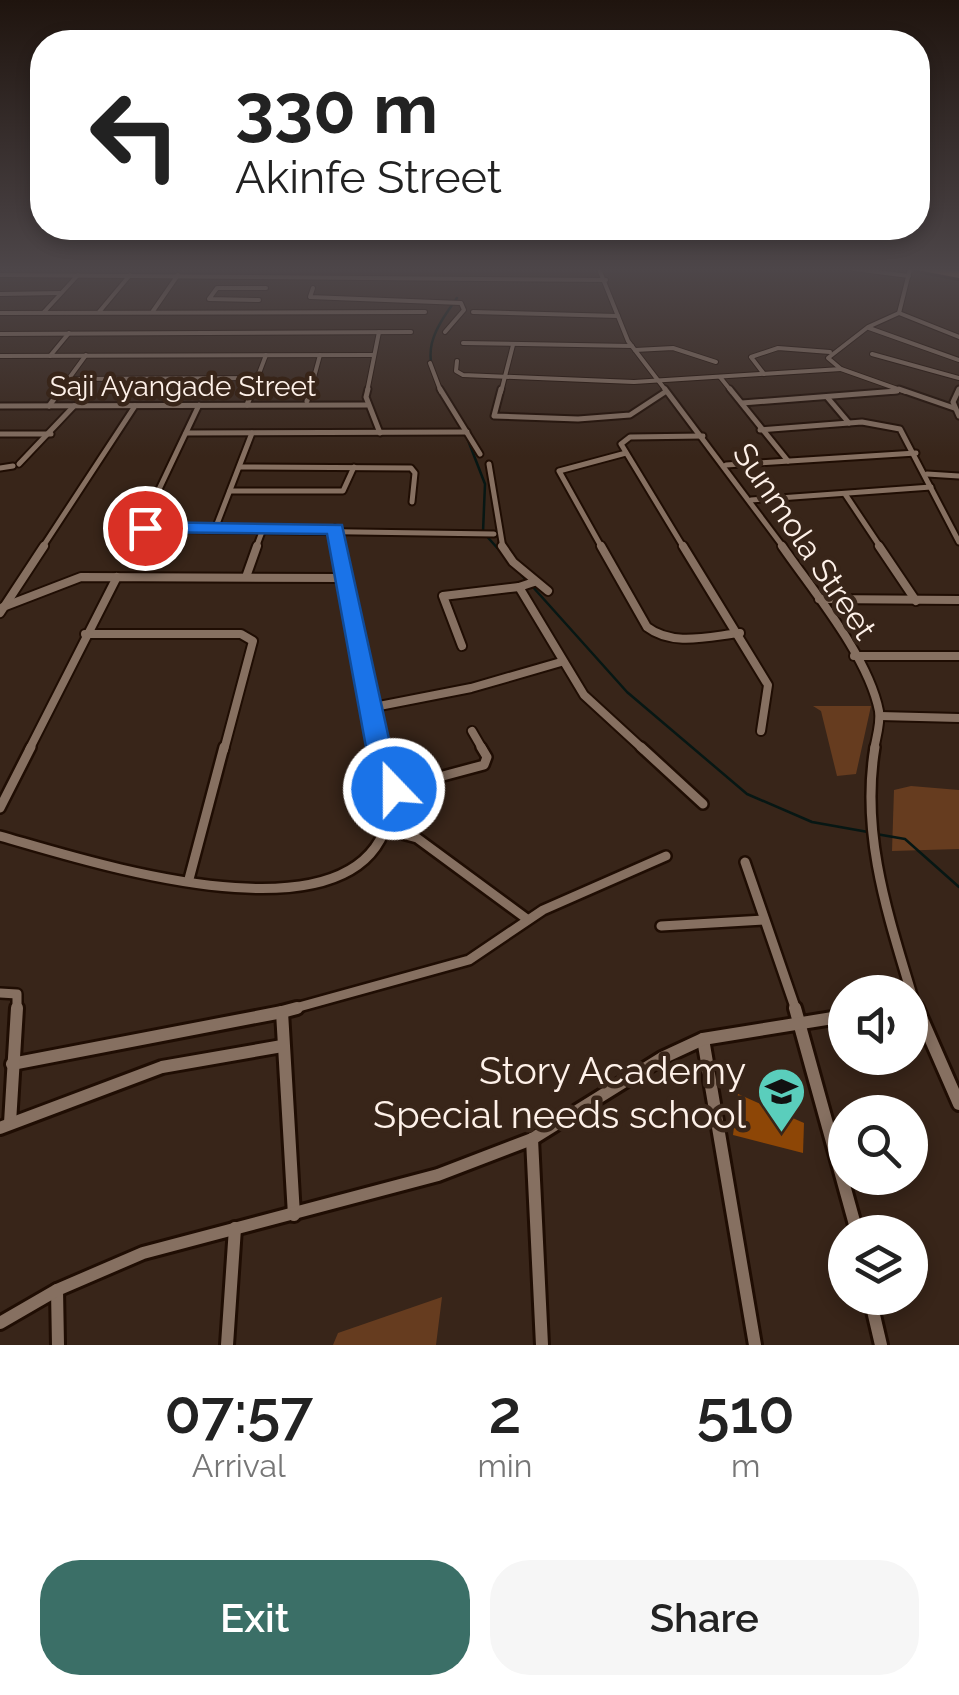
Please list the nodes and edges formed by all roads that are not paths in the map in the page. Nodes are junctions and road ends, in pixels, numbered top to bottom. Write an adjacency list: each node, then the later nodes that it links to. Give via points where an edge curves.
1 (168, 332): 2 (street); 9 (street)
2 (236, 332): 3 (street); 14 (street)
3 (379, 332): 4 (street); 19 (street)
4 (411, 332)
5 (625, 332): 12 (street, Sunmola Street)
6 (861, 332): 13 (street)
7 (881, 332): 23 (street)
8 (0, 334): 9 (street)
9 (69, 334): 21 (street)
10 (463, 343): 11 (street)
11 (513, 344): 12 (street); 28 (street)
12 (633, 348): 24 (street, via 673,348); 33 (street, Sunmola Street)
13 (830, 352): 26 (street, via 830,362); 27 (street, via 760,350 750,357)
14 (226, 354): 15 (street); 18 (street)
15 (266, 354): 16 (street); 31 (street)
16 (320, 354): 19 (street); 38 (street)
17 (872, 354): 32 (street)
18 (86, 355): 21 (street); 30 (street)
19 (374, 355): 40 (street)
20 (0, 356): 21 (street)
21 (50, 356)
22 (457, 360): 28 (street, via 458,374)
23 (959, 360)
24 (716, 362)
25 (430, 363): 51 (street)
26 (841, 369): 27 (street); 35 (street)
27 (764, 374): 29 (street)
28 (504, 377): 33 (street); 36 (street, via 495,417 630,415)
29 (720, 377): 33 (street); 39 (street)
30 (69, 378): 31 (street); 42 (street)
31 (257, 378): 46 (street)
32 (959, 378)
33 (657, 382): 36 (street, Sunmola Street)
34 (959, 389): 47 (street)
35 (900, 391): 37 (street); 47 (street)
36 (665, 392): 57 (street, Sunmola Street)
37 (827, 397): 39 (street); 49 (street)
38 (308, 401)
39 (742, 403): 50 (street)
40 (367, 405): 46 (street, Saji Ayangade Street); 54 (street)
41 (0, 406): 42 (street, Saji Ayangade Street)
42 (49, 406): 43 (street, Saji Ayangade Street)
43 (74, 406): 44 (street, Saji Ayangade Street); 56 (street)
44 (135, 406): 45 (street, Saji Ayangade Street); 87 (street)
45 (200, 406): 46 (street, Saji Ayangade Street); 52 (street)
46 (247, 406)
47 (954, 408): 48 (street)
48 (959, 416)
49 (848, 423): 50 (street); 59 (street, via 900,430)
50 (760, 430): 61 (street)
51 (465, 432): 54 (street); 60 (street)
52 (186, 433): 53 (street); 75 (street, via 143,525)
53 (252, 433): 54 (street); 64 (street)
54 (380, 433)
55 (0, 434): 56 (street)
56 (51, 434): 66 (street, via 16,465)
57 (703, 436): 58 (street, via 630,437 621,441); 63 (street, Sunmola Street)
58 (626, 452): 88 (street); 88 (street, via 559,472 647,627 672,638)
59 (916, 452): 61 (street); 67 (street)
60 (480, 454)
61 (788, 461): 63 (street)
62 (488, 464): 77 (street)
63 (726, 465): 72 (street, Sunmola Street)
64 (240, 466): 65 (street); 70 (street)
65 (354, 467): 70 (street, via 344,490); 73 (street, via 411,468)
66 (0, 468)
67 (926, 474): 68 (street); 69 (street)
68 (959, 476)
69 (931, 487): 71 (street); 78 (street)
70 (230, 491): 75 (street)
71 (845, 494): 72 (street); 85 (street)
72 (751, 500): 84 (street, Sunmola Street)
73 (412, 502)
74 (336, 528): 76 (street); 77 (street); 81 (street)
75 (215, 529): 76 (street)
76 (263, 529): 80 (street)
77 (489, 534): 82 (street)
78 (959, 542)
79 (117, 577): 80 (street); 87 (street, via 81,577); 89 (street)
80 (246, 577): 81 (street)
81 (343, 578): 94 (street)
82 (528, 584): 83 (street); 90 (street, via 443,596); 93 (street)
83 (548, 591)
84 (819, 600): 85 (street); 91 (street, Sunmola Street)
85 (916, 600): 86 (street)
86 (959, 600)
87 (2, 610)
88 (740, 633): 98 (street, via 768,685)
89 (85, 634): 101 (street); 106 (street, via 240,634 254,641)
90 (462, 646)
91 (854, 656): 92 (street); 95 (street, Sunmola Street)
92 (959, 656)
93 (560, 662): 94 (street); 100 (street, via 600,714)
94 (369, 708): 99 (street)
95 (880, 716): 96 (street); 110 (street, via 870,782 875,870)
96 (959, 718)
97 (472, 730): 99 (street, via 487,757 484,765)
98 (761, 730)
99 (388, 791): 102 (street)
100 (703, 804)
101 (0, 808)
102 (387, 830): 106 (street, via 364,861 328,882 262,891); 107 (street, via 417,838)
103 (0, 836): 106 (street)
104 (666, 856): 107 (street)
105 (745, 862): 108 (street)
106 (189, 879)
107 (527, 919): 112 (street, via 469,960)
108 (764, 920): 109 (street); 114 (street)
109 (661, 926)
110 (904, 975)
111 (0, 994): 118 (street, via 18,999)
112 (282, 1012): 117 (street); 118 (street)
113 (828, 1019): 114 (street)
114 (801, 1023): 116 (street); 123 (street)
115 (928, 1037): 119 (street)
116 (703, 1039): 121 (street); 131 (street)
117 (282, 1046): 120 (street, via 162,1067); 122 (street)
118 (12, 1064): 120 (street)
119 (959, 1104)
120 (5, 1125)
121 (532, 1139): 122 (street, via 438,1176); 130 (street)
122 (294, 1215): 124 (street)
123 (853, 1215)
124 (234, 1228): 125 (street, via 143,1253); 129 (street)
125 (56, 1290): 127 (street); 128 (street)
126 (874, 1315): 132 (street)
127 (0, 1323)
128 (58, 1345)
129 (227, 1345)
130 (542, 1345)
131 (755, 1345)
132 (880, 1345)

